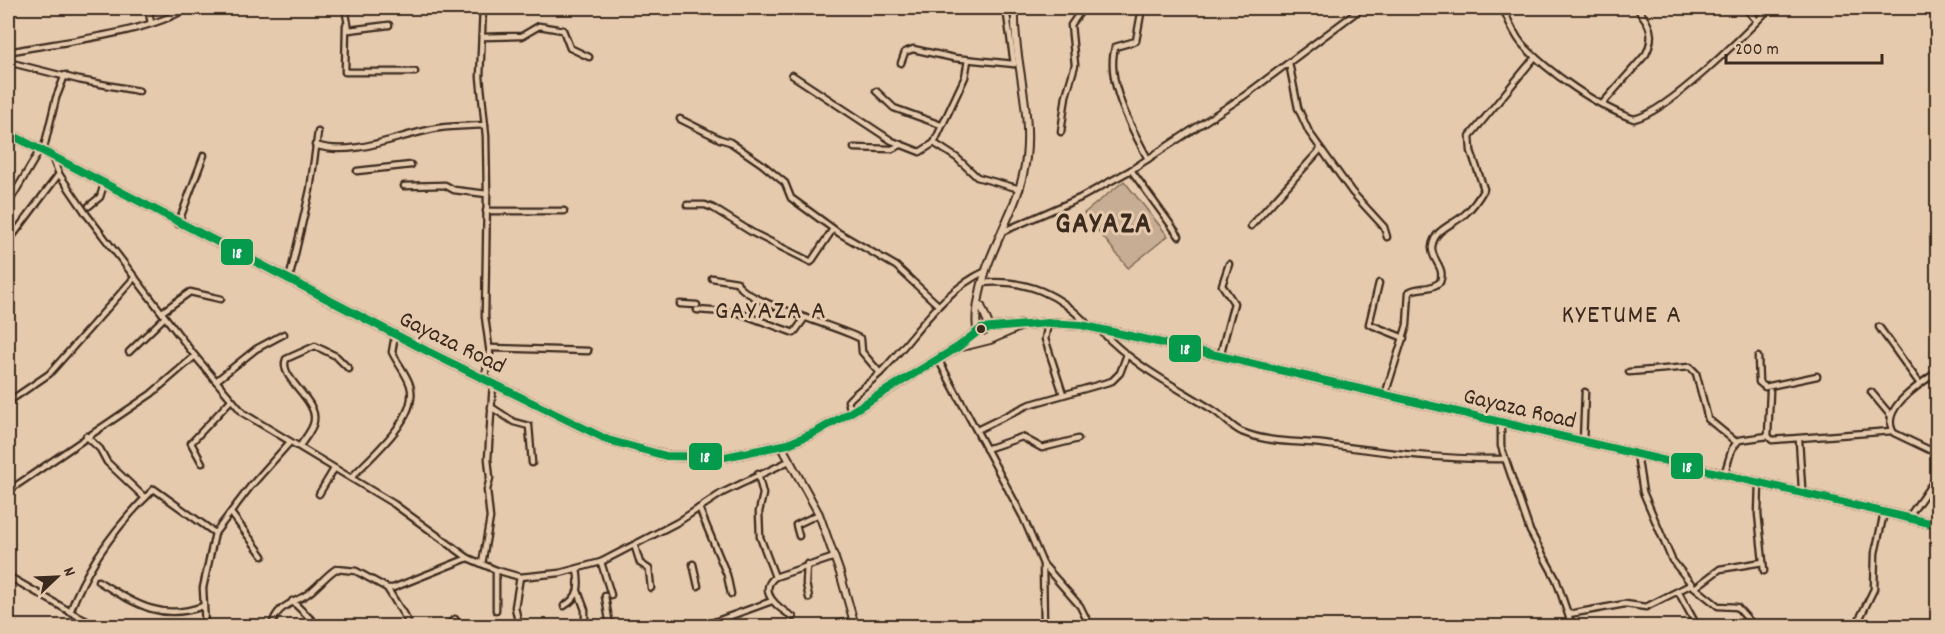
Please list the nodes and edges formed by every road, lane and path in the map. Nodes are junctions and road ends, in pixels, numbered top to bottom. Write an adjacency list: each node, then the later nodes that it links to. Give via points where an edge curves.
1 (148, 8): 15 (street)
2 (187, 8): 15 (street)
3 (345, 8): 16 (street)
4 (483, 8): 18 (street)
5 (1006, 8): 26 (street)
6 (1015, 8): 26 (street)
7 (1083, 8): 37 (street, via 1071,25 1075,65)
8 (1142, 8): 47 (street, via 1136,41 1115,46 1114,71 1127,119)
9 (1362, 8): 25 (street)
10 (1503, 8): 21 (street, via 1511,28)
11 (1637, 8): 32 (street, via 1650,24 1651,45)
12 (1745, 8): 14 (street)
13 (1770, 8): 14 (street)
14 (1757, 21): 32 (street, via 1708,69 1641,117 1630,118)
15 (151, 23): 19 (street)
16 (346, 25): 17 (street, via 349,30); 27 (street, via 345,72)
17 (389, 25)
18 (483, 37): 20 (street, via 522,36 539,26 563,30 570,48); 34 (street, via 480,77)
19 (8, 52)
20 (589, 57)
21 (1535, 57): 32 (street, via 1569,84); 90 (street, via 1470,136 1484,189 1469,210 1444,227 1434,243 1432,251 1442,272 1440,282 1409,292)
22 (968, 60): 24 (street, via 913,48 905,52); 26 (street); 35 (street, via 965,77)
23 (8, 62): 28 (street)
24 (901, 63)
25 (1289, 63): 43 (street, via 1298,108); 47 (street)
26 (1017, 65): 54 (street, via 1027,126)
27 (415, 72)
28 (65, 75): 30 (street); 44 (street)
29 (792, 75): 41 (street)
30 (140, 91)
31 (876, 91): 35 (street, via 900,111)
32 (1603, 103)
33 (680, 119): 63 (street, via 730,142 762,164 785,183 791,198)
34 (485, 125): 40 (street, via 439,128 331,150); 55 (street)
35 (941, 125): 39 (street)
36 (318, 132): 40 (street)
37 (1061, 132)
38 (8, 133): 44 (main road, Gayaza Road)
39 (934, 143): 41 (street, via 920,152); 54 (street, via 977,177)
40 (315, 145): 72 (street, via 310,190)
41 (901, 146): 42 (street)
42 (854, 148)
43 (1320, 150): 62 (street); 66 (street, via 1379,220)
44 (41, 151): 46 (main road, Gayaza Road); 56 (street)
45 (204, 155): 61 (street)
46 (52, 157): 51 (street); 52 (main road, Gayaza Road)
47 (1148, 159): 49 (street)
48 (411, 165): 50 (street)
49 (1131, 170): 64 (street, via 1080,198); 65 (street)
50 (357, 171)
51 (59, 174): 67 (street); 70 (street)
52 (104, 184): 58 (street, via 100,197); 61 (main road, Gayaza Road)
53 (404, 186): 55 (street, via 445,186)
54 (1020, 189): 64 (street)
55 (487, 194): 59 (street)
56 (8, 204)
57 (687, 205): 63 (street, via 713,208 811,262)
58 (89, 206)
59 (486, 211): 60 (street); 93 (street, via 485,317)
60 (564, 211)
61 (178, 224): 72 (main road, Gayaza Road)
62 (1251, 226)
63 (833, 229): 78 (street, via 896,266)
64 (1004, 231): 69 (street)
65 (1179, 236)
66 (1387, 237)
67 (8, 242)
68 (1229, 264): 97 (street, via 1222,285 1234,303)
69 (986, 271): 73 (street); 78 (street, via 964,281)
70 (135, 276): 79 (street); 115 (street, via 49,374)
71 (711, 278): 80 (street, via 736,282 750,296)
72 (289, 280): 89 (main road, Gayaza Road)
73 (982, 283): 76 (street); 84 (street, via 1016,283 1043,290 1066,303)
74 (1379, 283): 90 (street, via 1369,324)
75 (221, 299): 79 (street, via 190,292)
76 (980, 299): 83 (street); 87 (street)
77 (680, 304): 80 (street, via 739,313 794,333)
78 (938, 305): 104 (street)
79 (164, 314): 94 (street); 96 (street)
80 (804, 320): 104 (street, via 826,324 861,339 862,351)
81 (1048, 323): 82 (main road, Gayaza Road); 84 (main road, Gayaza Road); 112 (street, via 1044,339)
82 (1023, 325): 83 (main road, Gayaza Road); 91 (main road, Gayaza Road)
83 (989, 327): 87 (main road, Gayaza Road); 91 (street)
84 (1089, 327): 86 (main road, Gayaza Road)
85 (1879, 327): 108 (street)
86 (1100, 329): 97 (main road, Gayaza Road); 98 (street)
87 (977, 332): 91 (street); 92 (main road, Gayaza Road)
88 (284, 334): 106 (street, via 256,349)
89 (395, 334): 107 (main road, Gayaza Road); 142 (street, via 392,352 412,393 408,413)
90 (1404, 338): 113 (street)
91 (988, 339): 92 (main road, Gayaza Road)
92 (958, 347): 100 (main road, Gayaza Road)
93 (490, 348): 95 (street); 107 (street)
94 (129, 351)
95 (588, 351)
96 (195, 356): 106 (street); 122 (street, via 151,394)
97 (1220, 356): 113 (main road, Gayaza Road)
98 (1126, 357): 112 (street, via 1120,374 1112,381); 134 (street, via 1214,410 1238,430 1273,441 1435,459)
99 (1758, 357): 105 (street, via 1759,382 1765,387)
100 (938, 359): 117 (main road, Gayaza Road); 120 (street)
101 (349, 369): 129 (street, via 336,356 315,346 288,361 285,368 309,401 314,415 313,426)
102 (1629, 372): 128 (street, via 1690,367 1696,373 1708,419)
103 (1938, 372): 108 (street)
104 (880, 373): 117 (street, via 848,401)
105 (1817, 376)
106 (216, 381): 114 (street)
107 (489, 381): 116 (street); 130 (main road, Gayaza Road, via 608,440 637,450 698,458)
108 (1920, 384): 118 (street)
109 (1770, 391): 123 (street)
110 (1584, 392): 126 (street)
111 (1871, 392): 118 (street)
112 (1063, 394): 120 (street, via 1028,405)
113 (1385, 394): 119 (main road, Gayaza Road)
114 (231, 400): 127 (street, via 249,417); 136 (street, via 191,443)
115 (8, 402)
116 (491, 407): 137 (street, via 514,422 529,426); 162 (street, via 487,490 490,518)
117 (851, 412): 130 (main road, Gayaza Road)
118 (1891, 416): 121 (street)
119 (1501, 423): 126 (main road, Gayaza Road); 134 (street)
120 (977, 430): 131 (street)
121 (1892, 431): 125 (street); 133 (street)
122 (86, 436): 145 (street); 147 (street)
123 (1768, 436): 125 (street, via 1772,440); 128 (street)
124 (1078, 439): 131 (street, via 1042,448 1022,437)
125 (1799, 440): 144 (street)
126 (1583, 441): 132 (main road, Gayaza Road)
127 (290, 442): 129 (street); 149 (street)
128 (1736, 442): 140 (street)
129 (300, 446): 138 (street)
130 (785, 448): 135 (street)
131 (986, 449): 165 (street)
132 (1637, 454): 140 (main road, Gayaza Road); 174 (street, via 1639,480 1658,532 1672,560)
133 (1938, 454)
134 (1505, 459): 187 (street, via 1530,531 1556,579)
135 (789, 461): 139 (street); 151 (street)
136 (202, 463)
137 (532, 463)
138 (334, 469): 142 (street); 146 (street)
139 (758, 474): 148 (street); 171 (street, via 763,494 760,537)
140 (1724, 475): 143 (main road, Gayaza Road)
141 (1938, 475): 152 (street)
142 (351, 478): 159 (street)
143 (1758, 483): 150 (main road, Gayaza Road); 161 (street)
144 (1802, 488)
145 (8, 491)
146 (319, 494)
147 (145, 498): 154 (street, via 157,489); 186 (street, via 114,532 76,594)
148 (699, 508): 156 (street); 179 (street)
149 (231, 513): 154 (street); 157 (street)
150 (1884, 513): 152 (main road, Gayaza Road); 209 (street, via 1875,553 1874,589)
151 (819, 514): 155 (street, via 796,525); 158 (street)
152 (1908, 518): 153 (main road, Gayaza Road)
153 (1938, 525)
154 (215, 533): 183 (street, via 202,588)
155 (799, 536)
156 (635, 546): 160 (street); 176 (street, via 640,563 649,569)
157 (263, 556)
158 (835, 557): 164 (street); 192 (street)
159 (468, 558): 162 (street); 175 (street)
160 (601, 562): 166 (street); 202 (street)
161 (1763, 562): 168 (street); 174 (street, via 1720,569)
162 (482, 564): 167 (street)
163 (693, 564): 173 (street)
164 (807, 564): 171 (street); 180 (street)
165 (1043, 564): 204 (street); 205 (street, via 1080,606)
166 (577, 569): 170 (street); 177 (street)
167 (496, 570): 170 (street); 185 (street)
168 (1764, 571)
169 (8, 576): 186 (street)
170 (520, 577): 201 (street, via 515,607)
171 (775, 577): 181 (street, via 768,584)
172 (98, 581): 183 (street, via 161,613)
173 (698, 586)
174 (1694, 586): 178 (street); 208 (street, via 1722,608 1740,608)
175 (387, 588): 182 (street, via 356,571 336,569); 189 (street)
176 (651, 588)
177 (578, 591): 184 (street); 190 (street)
178 (1678, 591): 187 (street, via 1646,607 1625,604); 207 (street)
179 (731, 594)
180 (809, 597)
181 (772, 601): 188 (street); 193 (street)
182 (292, 602): 197 (street, via 275,614); 198 (street)
183 (203, 606): 196 (street)
184 (564, 606)
185 (496, 610)
186 (70, 612): 195 (street)
187 (1569, 614): 206 (street)
188 (793, 617)
189 (407, 620)
190 (585, 620)
191 (8, 621): 194 (street)
192 (854, 623): 203 (street)
193 (703, 626)
194 (15, 627)
195 (95, 627)
196 (205, 627)
197 (272, 627)
198 (318, 627)
199 (447, 627): 200 (street, via 455,619)
200 (458, 627)
201 (519, 627)
202 (610, 627)
203 (830, 627)
204 (1044, 627)
205 (1090, 627)
206 (1572, 627)
207 (1697, 627)
208 (1754, 627)
209 (1856, 627)

